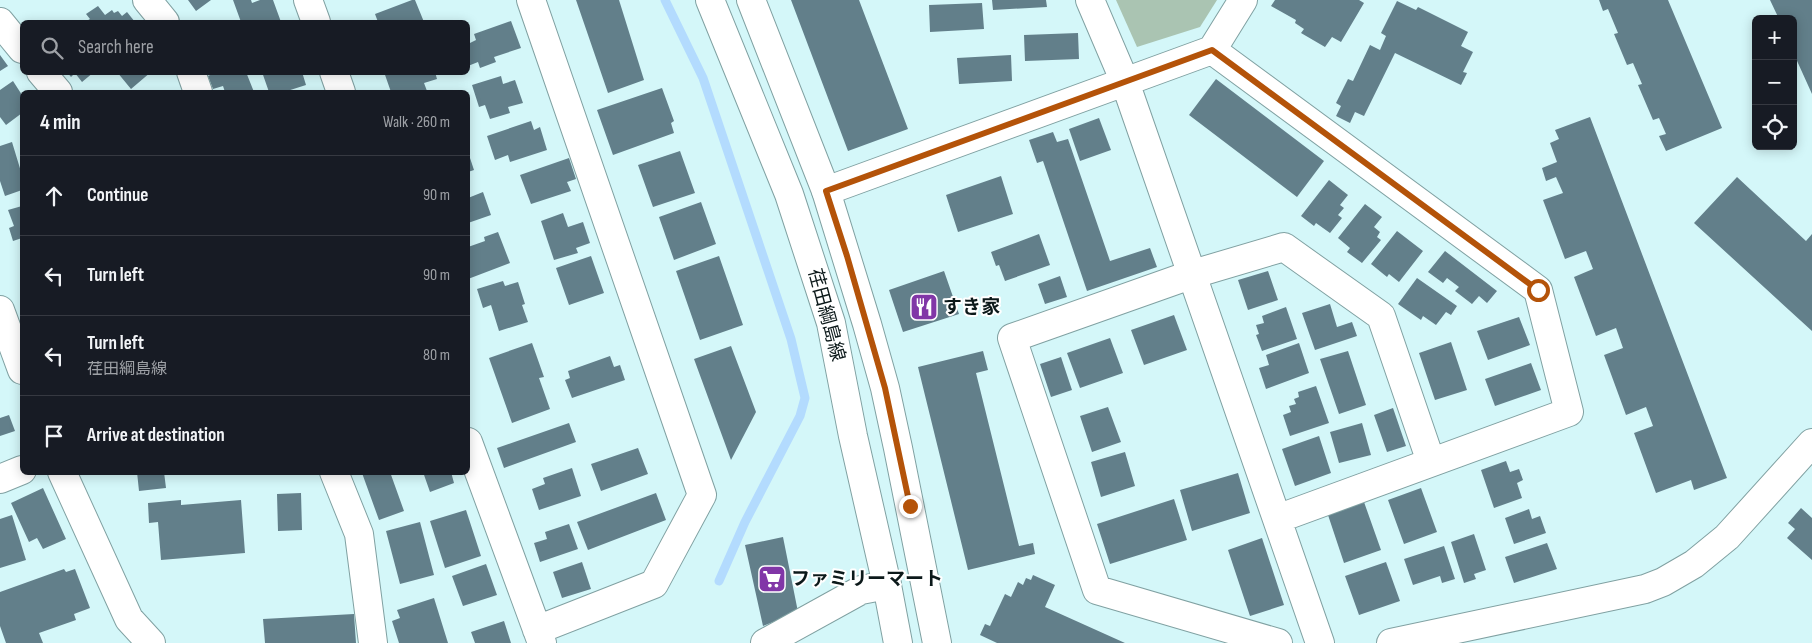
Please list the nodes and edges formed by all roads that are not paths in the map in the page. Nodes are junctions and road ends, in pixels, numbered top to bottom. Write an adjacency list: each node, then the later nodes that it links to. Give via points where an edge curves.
1 (147, 0): 8 (street)
2 (308, 0): 9 (street)
3 (531, 0): 33 (street, via 702,495 654,584 589,618)
4 (710, 0): 32 (street, 荏田綱島線, via 789,194 831,323)
5 (751, 0): 20 (street, 荏田綱島線)
6 (1090, 0): 16 (street)
7 (1243, 0): 12 (street)
8 (163, 20)
9 (315, 20)
10 (0, 22): 11 (street)
11 (20, 47)
12 (1212, 50): 16 (street); 26 (street, via 1538,290 1569,412)
13 (44, 75): 17 (street)
14 (192, 75): 18 (street)
15 (335, 75): 19 (street)
16 (1125, 82): 20 (street); 21 (street)
17 (56, 90)
18 (197, 90)
19 (340, 90)
20 (826, 191): 38 (street, 荏田綱島線, via 885,388)
21 (1193, 274): 26 (street, via 1284,246 1381,316); 31 (street); 39 (street, via 1012,338 1097,590)
22 (0, 310): 23 (street)
23 (20, 365)
24 (1812, 443): 41 (street, via 1727,537 1694,564 1663,582 1645,589)
25 (470, 447): 33 (street)
26 (1431, 462): 31 (street)
27 (20, 471): 30 (street)
28 (63, 475): 34 (street, via 129,619)
29 (335, 475): 35 (street, via 359,534)
30 (0, 478)
31 (1277, 519): 40 (street)
32 (887, 585): 36 (street, via 862,590); 37 (street, 荏田綱島線)
33 (540, 637)
34 (151, 643)
35 (373, 643)
36 (765, 643)
37 (898, 643)
38 (937, 643)
39 (1278, 643)
40 (1320, 643)
41 (1392, 643)

